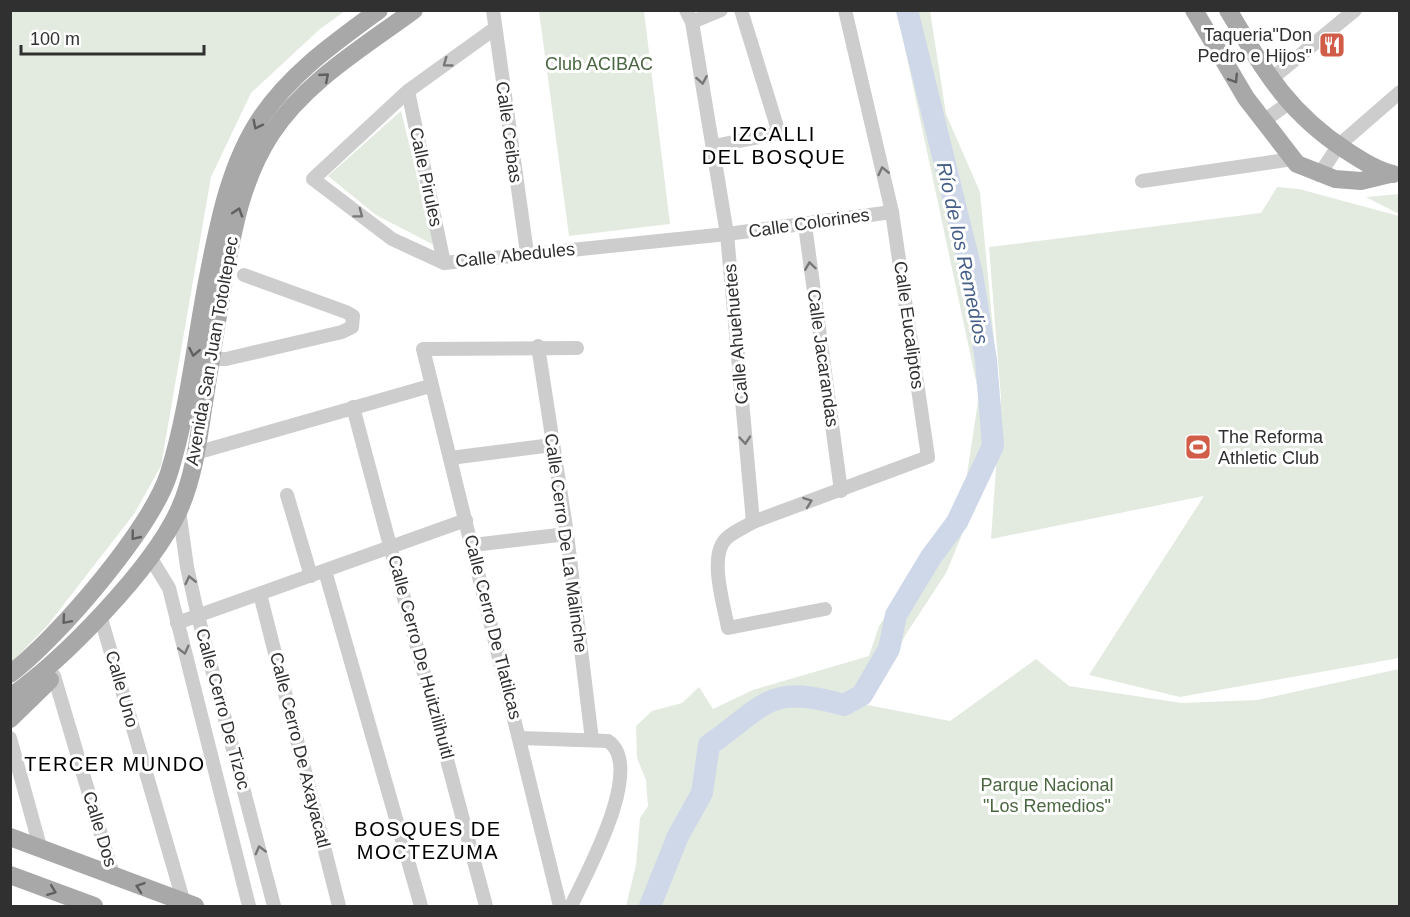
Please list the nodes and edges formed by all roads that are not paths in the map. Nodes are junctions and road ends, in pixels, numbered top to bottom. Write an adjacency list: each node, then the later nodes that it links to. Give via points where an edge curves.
1 (380, 10): 53 (main road, Avenida San Juan Totoltepec, one-way to 53, via 320,53 292,79 262,117 234,171 219,225 176,445 159,498 142,526)
2 (414, 10): 31 (main road, Avenida San Juan Totoltepec, one-way to 2, via 233,226 251,172 271,134 298,101 336,68)
3 (493, 10): 11 (street, Calle Ceibas)
4 (722, 10): 10 (street)
5 (741, 10): 18 (street, via 779,133)
6 (845, 10): 23 (street, Calle Eucaliptos, one-way to 6)
7 (1194, 10): 16 (main road, one-way to 16)
8 (1228, 10): 12 (main road)
9 (1354, 10): 12 (street)
10 (689, 16): 18 (street, Calle Ahuehuetes, one-way to 18)
11 (494, 29): 13 (street, Calle Abedules, one-way to 13); 26 (street, Calle Ceibas)
12 (1270, 80): 15 (main road)
13 (408, 91): 27 (street, Calle Pirules); 27 (street, Calle Abedules, one-way to 27, via 313,179 392,239)
14 (1400, 92): 17 (street)
15 (1289, 103): 16 (street); 17 (main road, via 1315,129)
16 (1262, 122): 19 (main road)
17 (1339, 145): 20 (street); 21 (main road)
18 (714, 146): 25 (street, Calle Ahuehuetes)
19 (1293, 159): 20 (main road); 22 (street)
20 (1319, 175): 21 (main road, via 1362,181)
21 (1395, 175)
22 (1142, 181)
23 (892, 212): 24 (street, Calle Colorines); 37 (street, Calle Eucaliptos, via 928,457)
24 (805, 225): 25 (street, Calle Colorines); 37 (street, Calle Jacarandas, one-way to 24)
25 (727, 234): 26 (street, Calle Abedules); 41 (street, Calle Ahuehuetes, one-way to 41)
26 (527, 253): 27 (street, Calle Abedules)
27 (444, 263)
28 (244, 275): 31 (street, via 346,312 354,322 342,332 226,359)
29 (538, 346): 30 (street); 32 (street, Calle Cerro De Tlatilcas, via 423,349); 34 (street, Calle Cerro De La Malinche)
30 (577, 348)
31 (211, 359): 35 (main road, Avenida San Juan Totoltepec)
32 (430, 386): 33 (street); 36 (street, Calle Cerro De Tlatilcas)
33 (353, 407): 35 (street); 44 (street, Calle Cerro De Huitzilihuitl)
34 (552, 445): 36 (street); 42 (street, Calle Cerro De La Malinche)
35 (196, 453): 39 (main road, Avenida San Juan Totoltepec)
36 (450, 458): 40 (street, Calle Cerro De Tlatilcas)
37 (841, 491): 41 (street, Calle Eucaliptos, one-way to 37)
38 (287, 495): 47 (street)
39 (179, 510): 45 (main road, Avenida San Juan Totoltepec); 51 (street, Calle Cerro De Tizoc, one-way to 39)
40 (466, 520): 43 (street, Calle Cerro De Tlatilcas); 44 (street)
41 (753, 522): 49 (street, Calle Eucaliptos, via 726,538 716,561 728,628)
42 (567, 534): 43 (street); 62 (street, Calle Cerro De La Malinche)
43 (473, 544): 61 (street, Calle Cerro De Tlatilcas)
44 (392, 545): 46 (street); 73 (street, Calle Cerro De Huitzilihuitl)
45 (150, 557): 50 (main road, Avenida San Juan Totoltepec); 52 (street, Calle Cerro De Tizoc, via 169,588)
46 (325, 571): 47 (street); 72 (street)
47 (310, 576): 48 (street)
48 (260, 594): 51 (street); 71 (street, Calle Cerro De Axayacatl)
49 (825, 609)
50 (100, 615): 54 (main road, Avenida San Juan Totoltepec); 67 (street, Calle Uno)
51 (198, 616): 52 (street); 70 (street, Calle Cerro De Tizoc, one-way to 51)
52 (177, 623): 69 (street, Calle Cerro De Tizoc, one-way to 69)
53 (47, 642): 55 (main road); 56 (main road, Avenida San Juan Totoltepec)
54 (69, 646): 57 (main road); 58 (main road, Avenida San Juan Totoltepec)
55 (10, 657)
56 (10, 674)
57 (54, 676): 59 (main road); 66 (street, Calle Dos)
58 (10, 697)
59 (10, 719)
60 (10, 738): 64 (street)
61 (520, 738): 62 (street); 74 (street, Calle Cerro De Tlatilcas)
62 (592, 740): 75 (street, via 616,746 620,758 618,798)
63 (10, 837): 64 (main road)
64 (41, 850): 66 (main road)
65 (10, 875): 68 (main road, one-way to 68)
66 (114, 878): 67 (main road, one-way to 66)
67 (190, 904)
68 (94, 906)
69 (249, 906)
70 (274, 906)
71 (339, 906)
72 (421, 906)
73 (486, 906)
74 (560, 906)
75 (571, 906)

